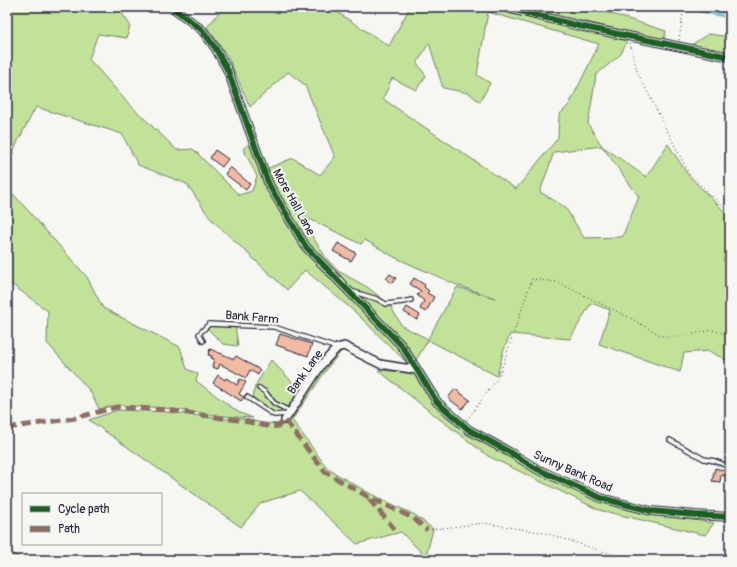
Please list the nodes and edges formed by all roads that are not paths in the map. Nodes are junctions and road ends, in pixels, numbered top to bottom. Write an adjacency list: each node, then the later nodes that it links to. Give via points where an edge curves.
1 (172, 7): 4 (street, More Hall Lane, via 202,30 216,49 228,71 269,185 306,247)
2 (503, 7): 3 (street, via 579,26)
3 (730, 57)
4 (348, 290): 5 (lane, via 386,304); 8 (street, More Hall Lane, via 402,346)
5 (411, 300)
6 (204, 341): 7 (lane, Bank Farm, via 199,334 209,324 274,327)
7 (337, 348): 8 (street, Bank Lane, via 344,346 380,364); 11 (street, Bank Lane, via 322,364)
8 (417, 370): 14 (street, Sunny Bank Road, via 437,402 469,430 537,469 601,498 651,511)
9 (259, 388): 11 (lane)
10 (247, 398): 11 (lane, via 274,415)
11 (288, 415)
12 (670, 440): 13 (lane, via 704,459)
13 (730, 467)
14 (730, 517)

